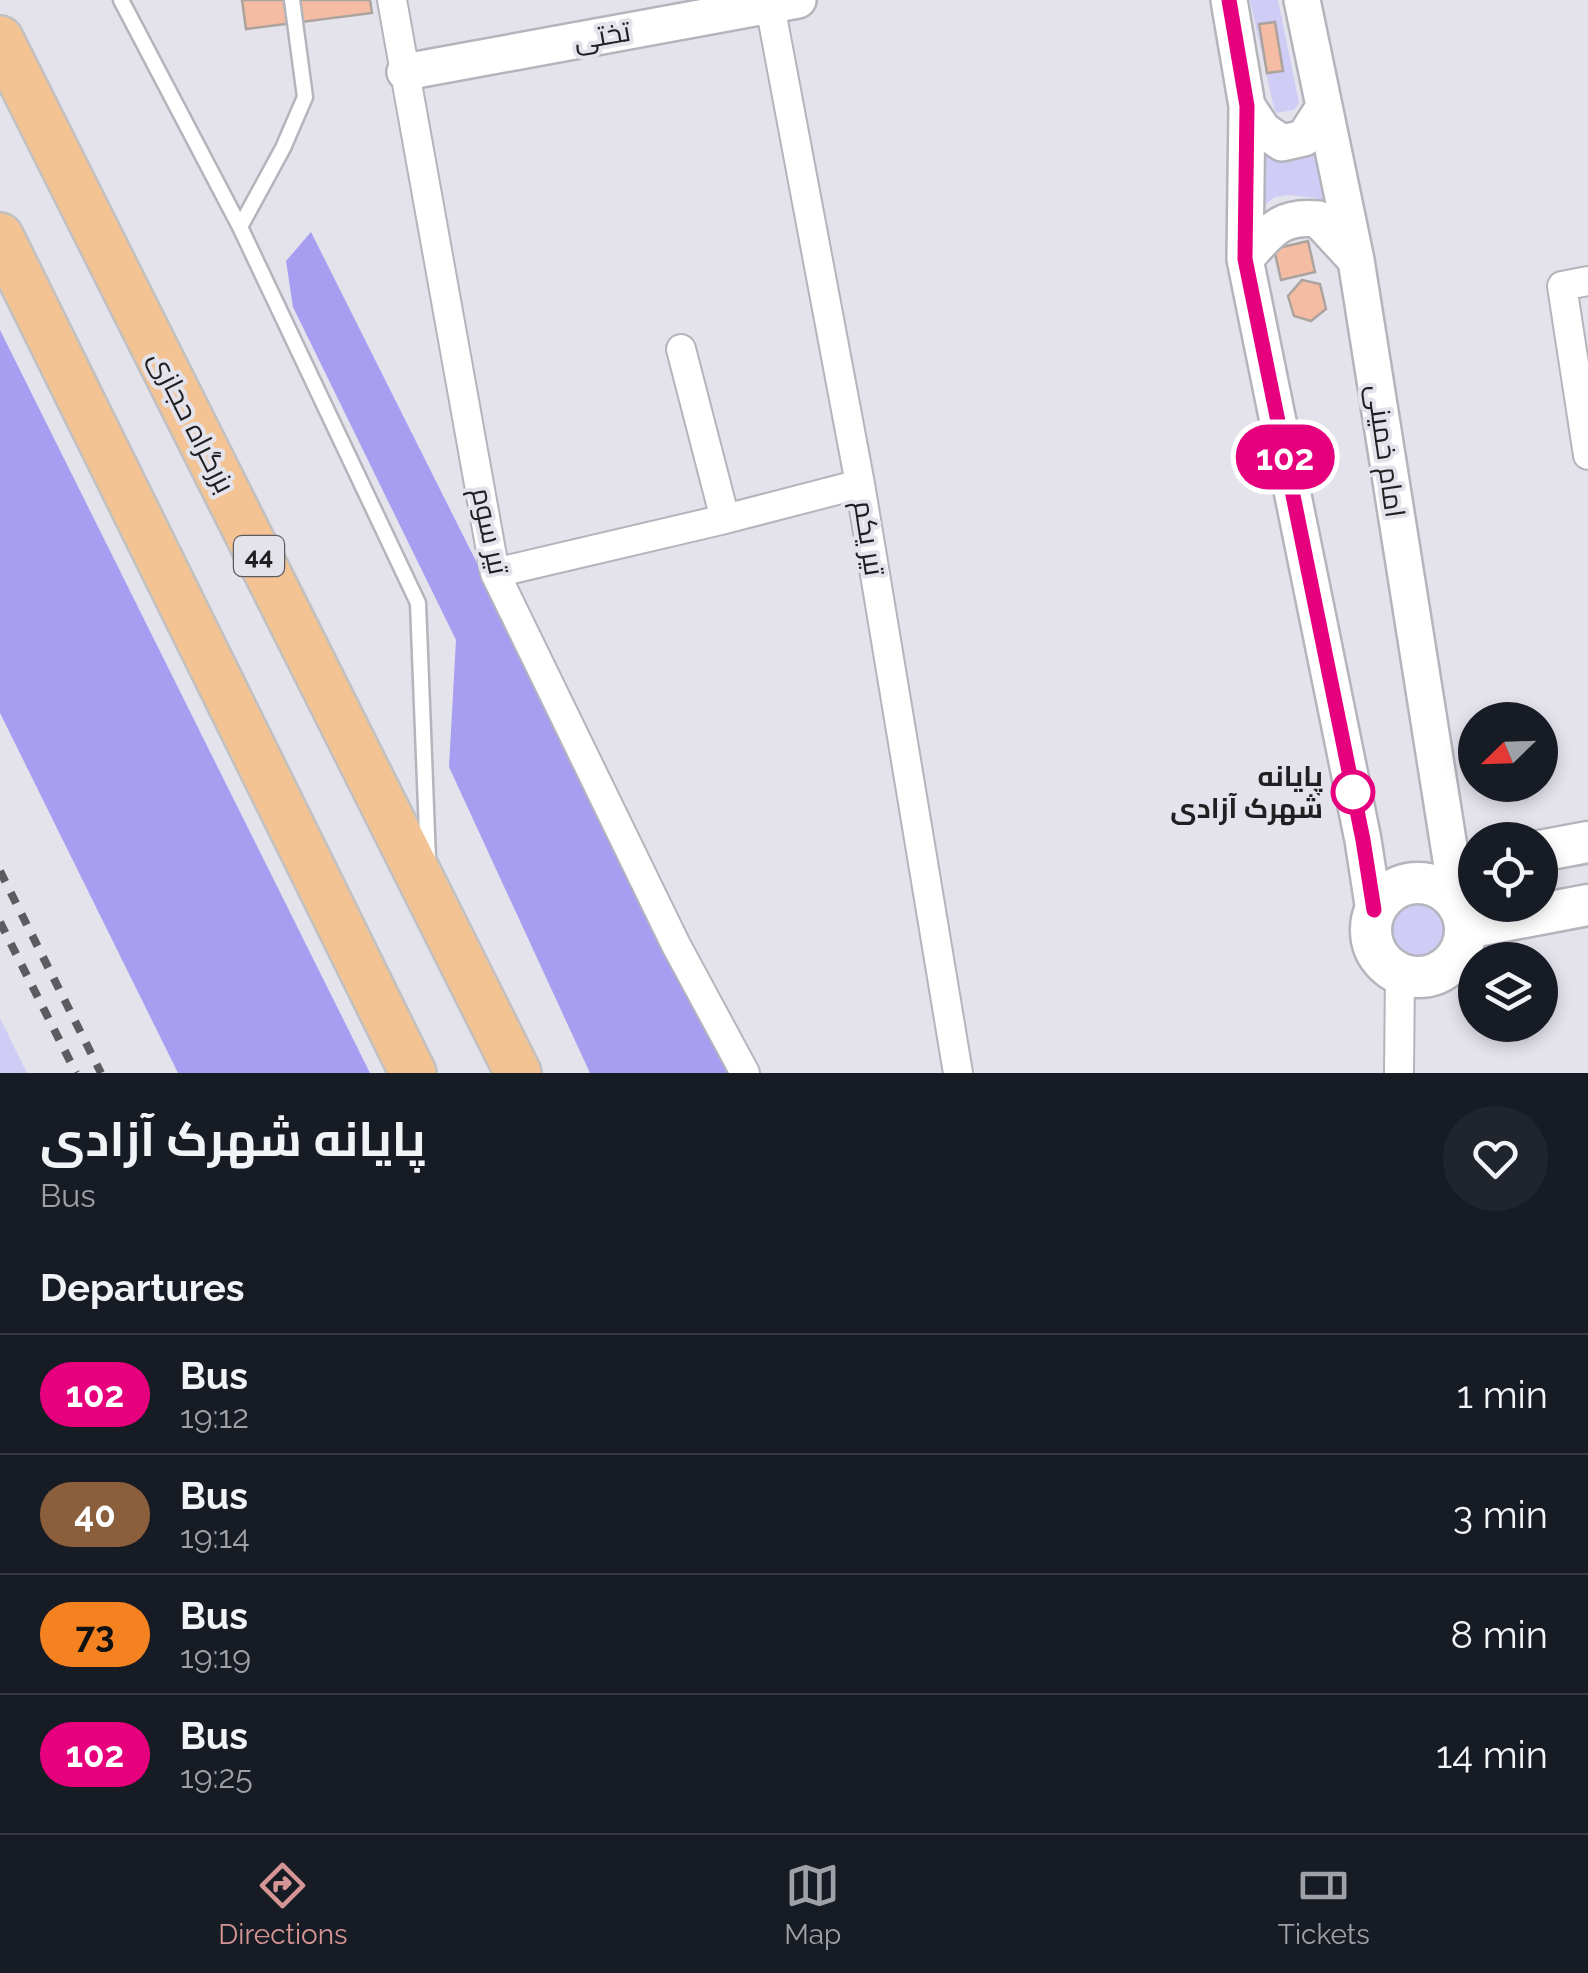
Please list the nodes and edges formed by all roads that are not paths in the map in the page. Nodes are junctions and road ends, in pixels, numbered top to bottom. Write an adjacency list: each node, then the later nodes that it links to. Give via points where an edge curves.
1 (120, 0): 11 (lane)
2 (292, 0): 11 (lane, via 306,98)
3 (392, 0): 8 (street, تیر سوم)
4 (1229, 0): 9 (street)
5 (1302, 0): 10 (street, امام خمینی)
6 (779, 2): 8 (street, تختی); 18 (street, تیر یکم)
7 (0, 39): 24 (highway, بزرگراه حجازی / 44)
8 (405, 72): 20 (street, تیر سوم)
9 (1247, 106): 10 (street, via 1282,143 1304,138); 13 (street)
10 (1324, 106): 14 (street, امام خمینی)
11 (240, 227): 24 (lane, via 418,603)
12 (0, 236): 31 (highway)
13 (1245, 259): 14 (street, via 1274,228 1296,216 1318,218); 28 (street)
14 (1356, 260): 23 (street, امام خمینی)
15 (1575, 284): 17 (street)
16 (680, 349): 19 (street)
17 (1588, 454)
18 (860, 484): 19 (street); 34 (street, تیر یکم)
19 (724, 519): 20 (street)
20 (495, 572): 33 (street, تیر سوم, via 676,945)
21 (1588, 842): 22 (main road)
22 (1558, 848)
23 (1458, 858)
24 (429, 894): 32 (highway, بزرگراه حجازی / 44)
25 (1458, 900): 28 (main road, via 1438,886 1409,883 1394,888)
26 (1558, 904): 27 (main road)
27 (1588, 904)
28 (1374, 910): 30 (main road, via 1371,940)
29 (1465, 922): 30 (main road, via 1464,943 1446,969 1431,976)
30 (1400, 974): 35 (street)
31 (413, 1073)
32 (518, 1073)
33 (746, 1073)
34 (958, 1073)
35 (1399, 1073)

